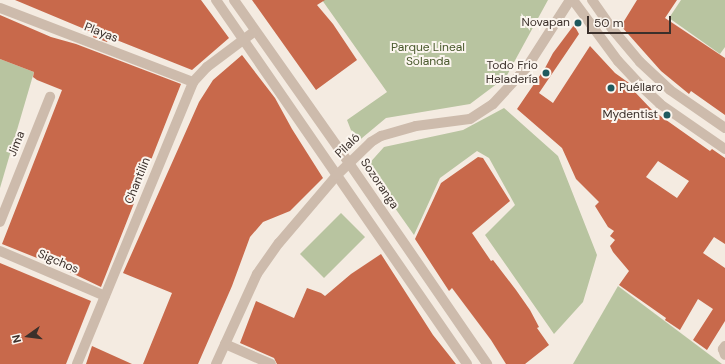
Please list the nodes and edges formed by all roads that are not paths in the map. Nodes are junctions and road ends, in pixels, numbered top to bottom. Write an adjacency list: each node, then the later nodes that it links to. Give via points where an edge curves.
1 (216, 0): 8 (street)
2 (234, 0): 7 (street, Sozoranga)
3 (570, 0): 13 (street, Pilaló, via 527,67 493,104 470,119 416,126 381,136 370,142)
4 (573, 0): 12 (street, via 618,61 641,86 660,104)
5 (592, 0): 11 (street, via 640,62 670,90)
6 (0, 8): 9 (street, Playas)
7 (256, 31): 8 (street, Chantilin); 13 (street, Sozoranga)
8 (244, 40): 9 (street, Chantilin, via 207,67); 14 (street)
9 (193, 82): 19 (street, Chantilin)
10 (50, 97): 15 (street, Jima)
11 (725, 128)
12 (724, 147)
13 (349, 163): 14 (street, Pilaló); 17 (street, Sozoranga)
14 (337, 175): 18 (street); 20 (street, Pilaló, via 279,243 258,272)
15 (0, 222)
16 (0, 252): 19 (street, Sigchos)
17 (416, 260): 18 (street); 25 (street, Sozoranga)
18 (403, 268): 24 (street)
19 (105, 296): 21 (street, Chantilin)
20 (225, 344): 22 (street, Pilaló); 23 (street)
21 (77, 364)
22 (216, 364)
23 (271, 364)
24 (468, 364)
25 (487, 364)

